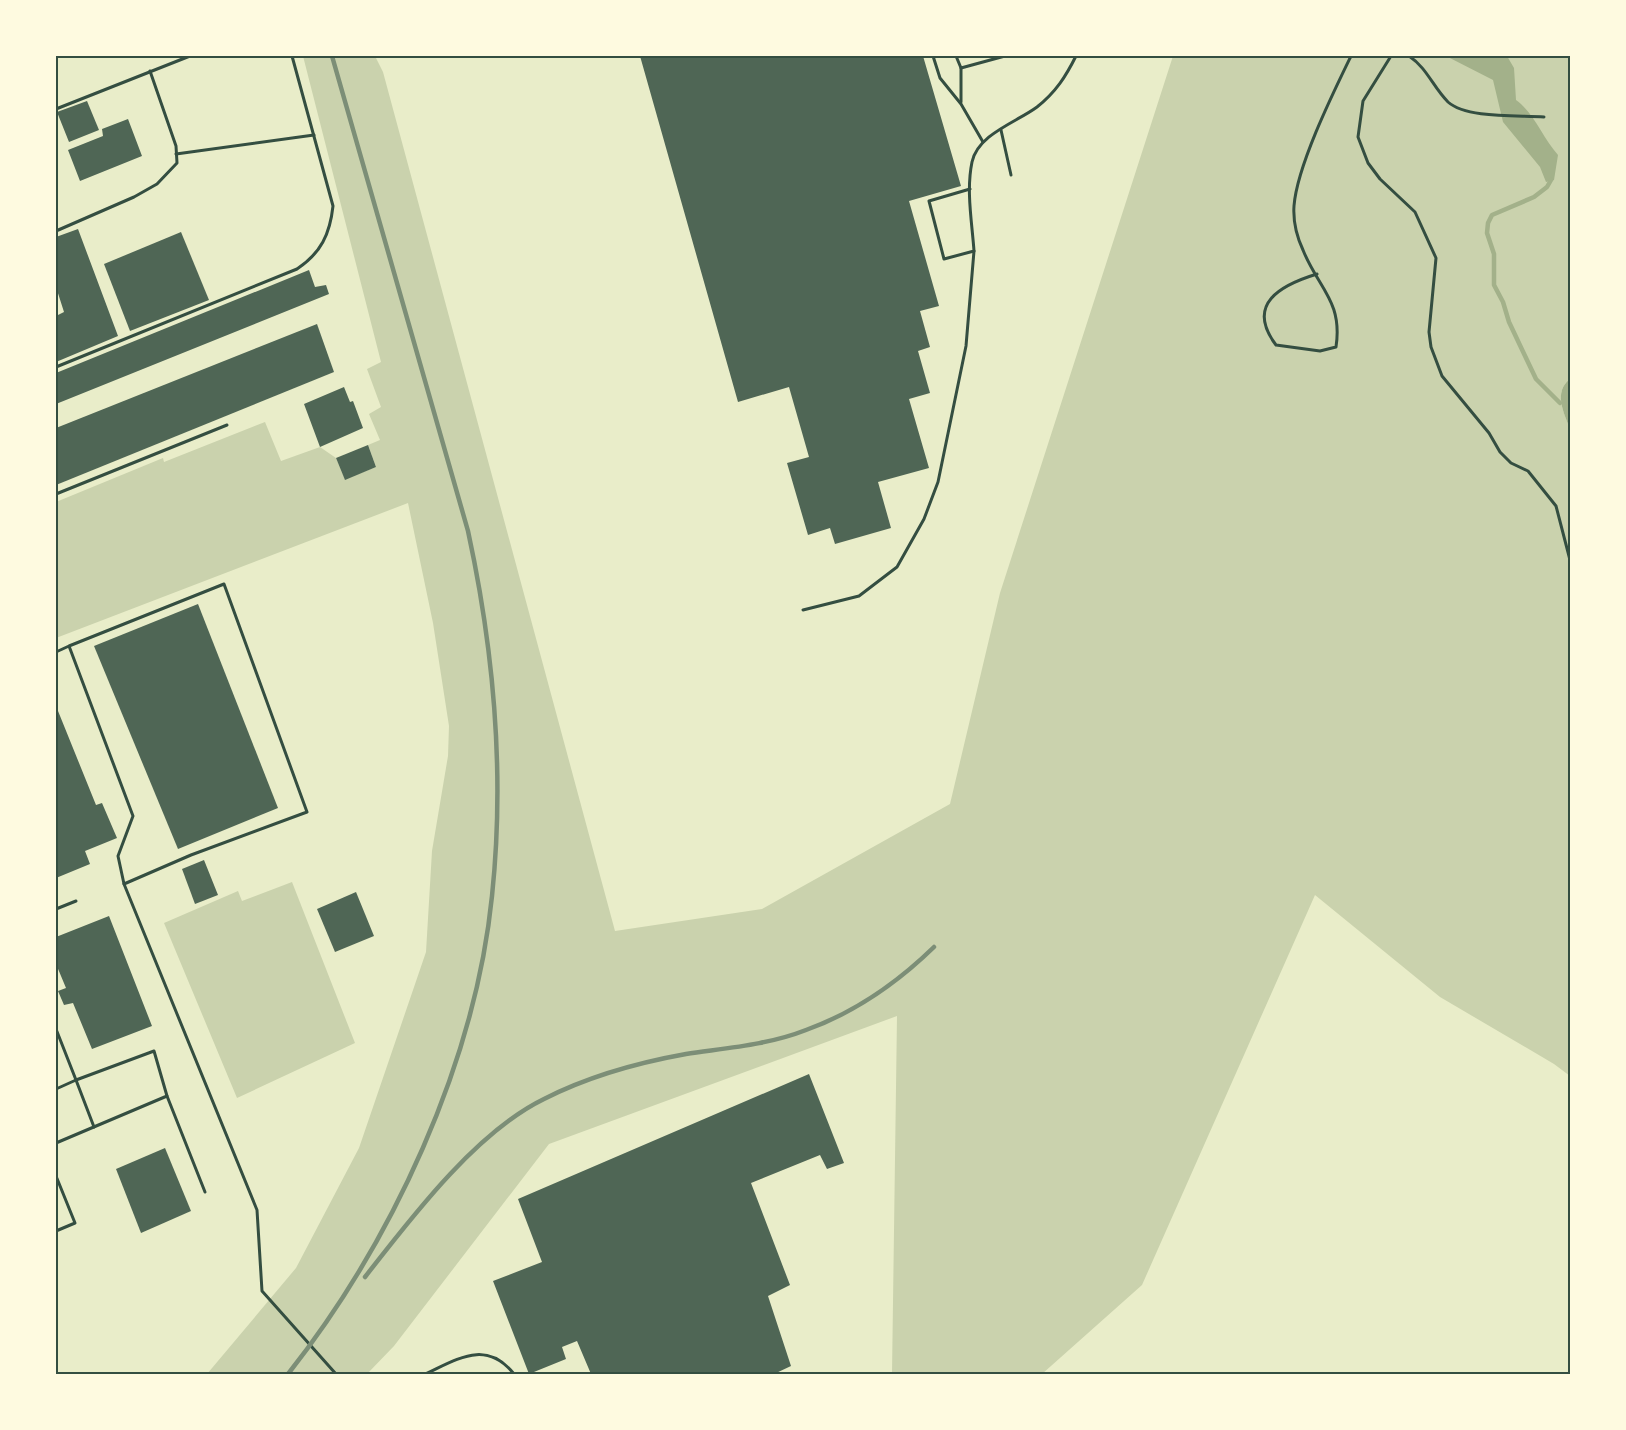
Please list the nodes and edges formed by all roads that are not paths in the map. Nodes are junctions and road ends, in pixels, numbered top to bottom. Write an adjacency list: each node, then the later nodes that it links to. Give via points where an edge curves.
1 (190, 56): 8 (lane)
2 (292, 56): 12 (lane)
3 (933, 56): 9 (lane, via 940,78)
4 (956, 56): 7 (lane)
5 (1005, 56): 7 (lane)
6 (1076, 56): 11 (lane, via 1064,82 1038,106)
7 (961, 68): 9 (lane)
8 (150, 71): 10 (lane); 14 (lane)
9 (961, 104): 13 (lane)
10 (56, 109)
11 (1001, 130): 13 (lane); 15 (lane)
12 (314, 135): 14 (lane); 19 (lane, via 333,206 329,229 315,255 297,269)
13 (982, 142): 16 (lane, via 972,160)
14 (176, 154): 17 (lane, via 177,163 157,184)
15 (1011, 175)
16 (970, 189): 18 (lane); 18 (lane, via 929,201 944,259)
17 (56, 231)
18 (974, 251): 22 (lane, via 966,346 938,482 924,519 897,567 859,596)
19 (56, 368)
20 (227, 425): 21 (lane)
21 (56, 494)
22 (803, 610)
23 (69, 646): 24 (lane); 25 (lane, via 133,816 118,856); 25 (lane, via 224,584 307,812)
24 (56, 652)
25 (124, 884): 37 (lane, via 257,1209 262,1291)
26 (76, 901): 27 (lane)
27 (56, 909)
28 (56, 1029): 29 (lane)
29 (76, 1080): 30 (lane); 31 (lane, via 154,1051); 32 (lane)
30 (56, 1089)
31 (167, 1095): 32 (lane); 35 (lane)
32 (94, 1127): 33 (lane)
33 (56, 1143)
34 (56, 1176): 36 (lane, via 75,1223)
35 (205, 1192)
36 (56, 1231)
37 (336, 1374)
38 (425, 1374): 39 (lane, via 466,1355 489,1355)
39 (514, 1374)

